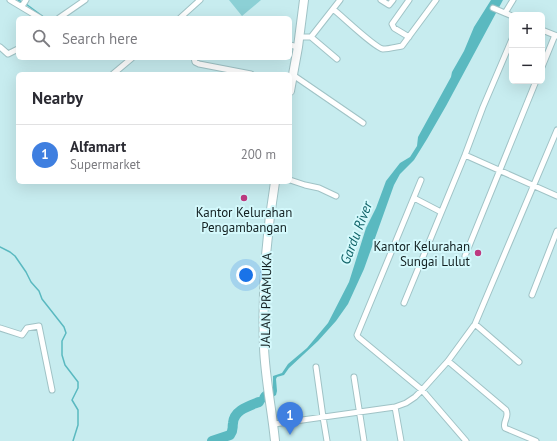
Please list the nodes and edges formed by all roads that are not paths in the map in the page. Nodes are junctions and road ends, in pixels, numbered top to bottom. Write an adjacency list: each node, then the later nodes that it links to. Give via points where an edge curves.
1 (10, 0): 11 (street)
2 (85, 0): 17 (street)
3 (200, 0): 18 (street)
4 (304, 0): 21 (main road)
5 (340, 0): 13 (street)
6 (381, 0): 7 (street, via 389,5)
7 (393, 0)
8 (409, 0): 23 (street, via 392,24)
9 (436, 0): 23 (street)
10 (513, 0): 14 (street)
11 (24, 3): 16 (street)
12 (493, 8): 14 (street)
13 (333, 9): 22 (street); 23 (street, via 382,49 402,46)
14 (505, 13): 15 (street)
15 (509, 15)
16 (38, 16)
17 (62, 16)
18 (182, 16)
19 (545, 31): 20 (street)
20 (556, 36): 31 (street)
21 (299, 37): 22 (street); 24 (main road)
22 (311, 37): 28 (street)
23 (409, 37)
24 (294, 46): 34 (main road)
25 (509, 46): 38 (street)
26 (0, 47): 27 (street, via 8,54)
27 (16, 50)
28 (337, 59)
29 (130, 60): 32 (street)
30 (194, 60): 33 (street, via 199,64)
31 (545, 60)
32 (115, 72)
33 (241, 72)
34 (292, 80): 36 (street)
35 (535, 84): 39 (street)
36 (363, 123)
37 (557, 130): 43 (street)
38 (465, 155): 39 (street); 47 (street)
39 (499, 170): 43 (street); 49 (street)
40 (421, 180): 46 (street)
41 (292, 181): 44 (street)
42 (275, 184): 63 (main road, JALAN PRAMUKA, via 265,271 264,349)
43 (534, 186): 45 (street); 52 (street)
44 (336, 196)
45 (557, 196)
46 (414, 198): 47 (street); 59 (street, via 357,335)
47 (441, 212): 51 (street)
48 (557, 231): 50 (street)
49 (465, 256)
50 (532, 295)
51 (404, 303)
52 (475, 324): 54 (street); 55 (street)
53 (0, 328): 58 (street, via 22,335 27,328 38,326)
54 (448, 361): 59 (street); 69 (street, via 506,410 508,416 505,428)
55 (519, 362)
56 (316, 367): 62 (street)
57 (354, 377): 61 (street)
58 (52, 390)
59 (422, 390): 60 (street, via 406,403); 68 (street)
60 (395, 407): 61 (street); 67 (street)
61 (359, 412): 62 (street); 66 (street)
62 (323, 417): 63 (street); 65 (street)
63 (274, 424): 64 (main road, JALAN PRAMUKA)
64 (276, 441)
65 (328, 441)
66 (364, 441)
67 (401, 441)
68 (466, 441)
69 (536, 441)

